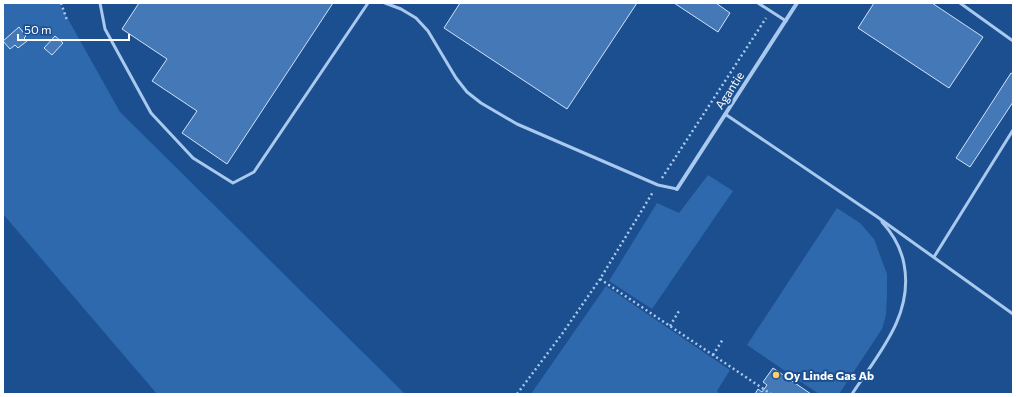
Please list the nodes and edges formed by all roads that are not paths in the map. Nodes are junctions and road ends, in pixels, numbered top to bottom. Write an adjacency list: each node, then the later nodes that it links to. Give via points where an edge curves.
1 (100, 3): 2 (lane, via 105,29 151,112 193,158 233,183 254,172)
2 (368, 3)
3 (385, 3): 11 (lane, via 416,18 428,31 456,78 467,92 481,103 517,124 658,185)
4 (758, 3): 7 (lane)
5 (797, 3): 7 (street, Agantie)
6 (960, 3): 8 (lane)
7 (786, 21): 9 (street, Agantie)
8 (1013, 41)
9 (725, 114): 11 (street, Agantie); 12 (lane)
10 (1013, 130): 13 (lane)
11 (677, 189)
12 (876, 216): 13 (lane); 15 (lane, via 888,228 902,255 906,286 904,302 890,336)
13 (934, 257): 14 (lane)
14 (1013, 314)
15 (852, 394)

